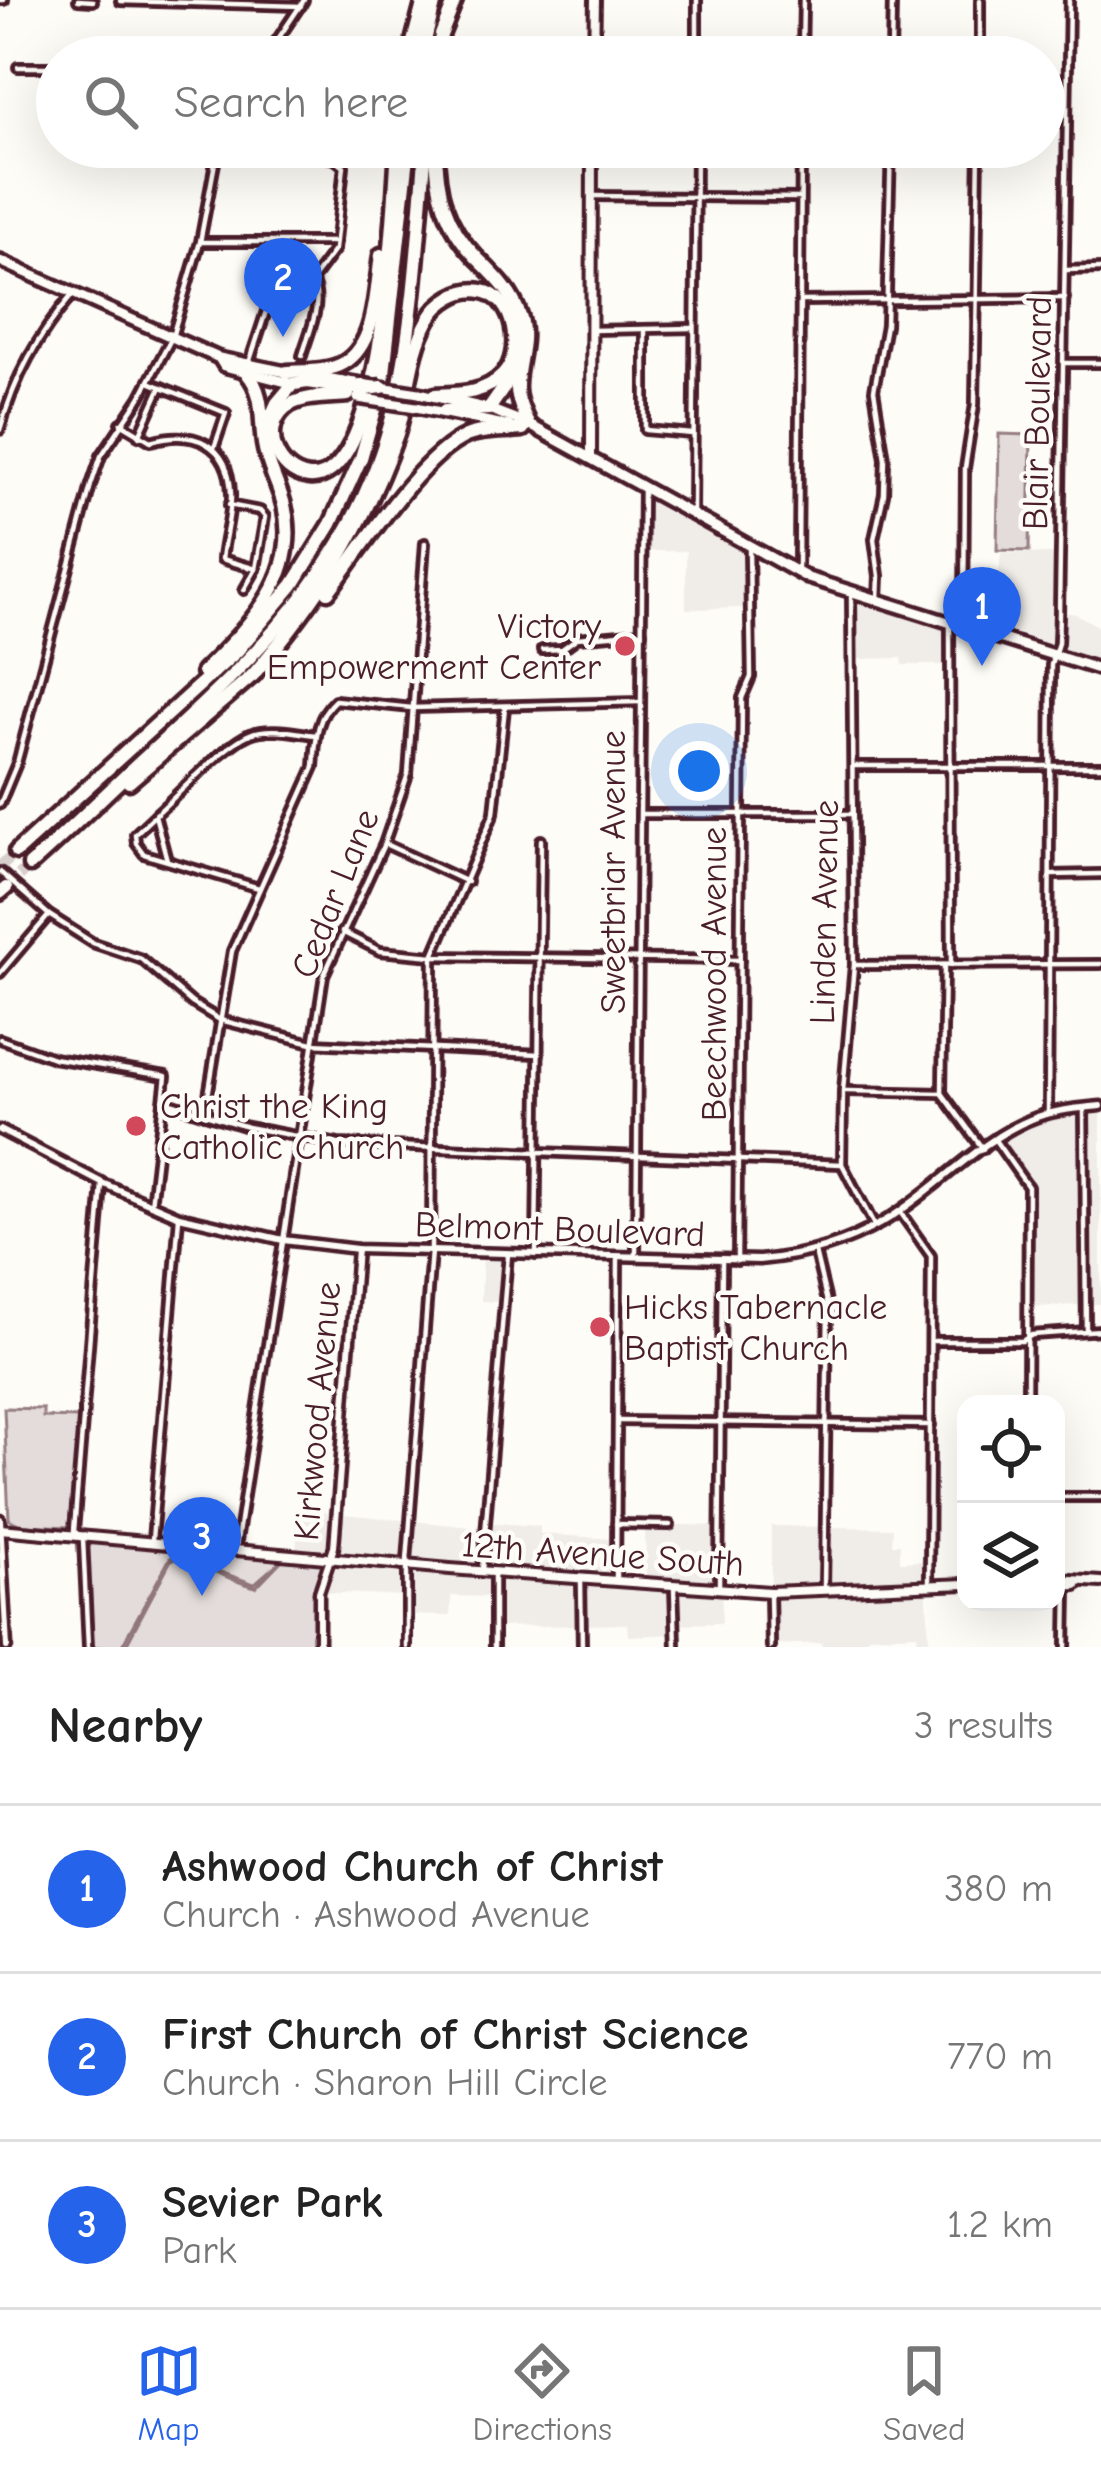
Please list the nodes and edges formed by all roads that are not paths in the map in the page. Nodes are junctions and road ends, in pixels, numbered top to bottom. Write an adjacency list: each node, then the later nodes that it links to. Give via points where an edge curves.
1 (78, 0): 11 (street)
2 (424, 0): 15 (highway)
3 (435, 0): 16 (highway)
4 (456, 0): 17 (highway)
5 (595, 0): 18 (main road)
6 (697, 0): 19 (street)
7 (803, 0): 20 (street)
8 (892, 0): 21 (street)
9 (980, 0): 22 (street)
10 (1069, 0): 44 (street, Blair Boulevard)
11 (93, 1)
12 (120, 1): 13 (street)
13 (302, 3): 14 (street)
14 (280, 36)
15 (415, 36)
16 (426, 36)
17 (447, 36)
18 (594, 36)
19 (697, 36)
20 (802, 36)
21 (892, 36)
22 (980, 36)
23 (18, 67): 24 (street)
24 (36, 67)
25 (214, 168): 40 (street)
26 (344, 168): 41 (street)
27 (394, 168): 60 (highway, via 360,346 344,363)
28 (395, 168): 64 (highway, via 379,342 362,427 334,469 309,477 288,469 272,430 284,409)
29 (407, 168): 96 (highway, via 383,382 331,524 237,651)
30 (424, 168): 107 (highway, via 400,383 346,530 249,662)
31 (436, 168): 58 (highway, via 452,226 519,311)
32 (592, 168): 37 (main road)
33 (696, 168): 38 (street)
34 (801, 168): 39 (street)
35 (891, 168): 49 (street)
36 (979, 168): 47 (street)
37 (592, 196): 38 (street); 53 (main road)
38 (696, 198): 39 (street); 51 (street)
39 (800, 198): 50 (street)
40 (200, 242): 41 (street); 54 (street)
41 (333, 242): 45 (street)
42 (0, 261): 46 (main road)
43 (1101, 268): 44 (street)
44 (1066, 270): 48 (street, Blair Boulevard)
45 (312, 280): 55 (street, via 319,299); 59 (street, via 276,281)
46 (74, 293): 54 (main road); 69 (street, via 18,373)
47 (977, 297): 48 (street); 49 (street); 87 (street, via 975,404 964,468)
48 (1065, 298): 56 (street, Blair Boulevard)
49 (888, 299): 50 (street); 85 (street, via 874,390 885,459 874,539)
50 (800, 302): 82 (street)
51 (694, 328): 52 (street); 71 (street)
52 (645, 329): 53 (street); 71 (street, via 645,430)
53 (592, 330): 75 (main road)
54 (172, 338): 59 (main road, via 224,366); 61 (street)
55 (302, 356)
56 (1063, 363): 57 (street); 90 (street, Blair Boulevard)
57 (1101, 363)
58 (519, 366): 66 (highway); 70 (highway)
59 (248, 369): 60 (main road); 72 (highway, via 261,399)
60 (290, 378): 64 (highway); 72 (highway)
61 (149, 382): 62 (street); 68 (street)
62 (160, 386): 73 (street); 74 (street, via 226,413)
63 (382, 387): 64 (highway, bridge); 65 (main road, bridge)
64 (356, 392): 67 (main road, bridge)
65 (435, 395): 66 (main road); 92 (highway, via 479,390 506,374 514,332 497,298 465,291 430,316 366,512 317,597)
66 (489, 409): 67 (highway); 70 (main road)
67 (445, 411): 70 (main road)
68 (121, 423): 73 (street); 102 (street, via 91,484)
69 (1, 425)
70 (526, 427): 75 (main road); 92 (highway, via 465,436 428,466)
71 (693, 434): 78 (street)
72 (263, 435): 96 (highway, via 285,510 280,576 237,638)
73 (139, 436): 74 (street, via 175,434)
74 (214, 448): 77 (street, via 230,485)
75 (591, 456): 76 (main road)
76 (643, 488): 78 (main road); 88 (street, Sweetbriar Avenue)
77 (229, 505): 81 (street, via 222,559); 81 (street, via 265,517)
78 (693, 517): 80 (main road)
79 (425, 543): 95 (street, Cedar Lane)
80 (749, 547): 82 (main road); 106 (street, Beechwood Avenue)
81 (256, 569): 83 (street)
82 (798, 574): 84 (main road)
83 (244, 590)
84 (851, 591): 85 (main road); 98 (street, Linden Avenue)
85 (878, 599): 86 (main road)
86 (950, 621): 87 (main road); 101 (street)
87 (964, 625): 90 (main road)
88 (642, 632): 89 (street); 93 (street, Sweetbriar Avenue)
89 (542, 650)
90 (1055, 655): 91 (main road); 99 (street, Blair Boulevard)
91 (1101, 670)
92 (252, 676): 107 (highway)
93 (641, 702): 94 (street); 103 (street, Sweetbriar Avenue)
94 (505, 707): 95 (street); 116 (street, via 494,813)
95 (412, 709): 97 (street, via 335,700); 109 (street, Cedar Lane, via 408,774)
96 (153, 724): 110 (highway)
97 (317, 736): 105 (street, via 251,734); 117 (street, via 314,767)
98 (853, 766): 101 (street); 104 (street, Linden Avenue)
99 (1050, 766): 100 (street); 101 (street); 115 (street, Blair Boulevard)
100 (1101, 766)
101 (951, 767): 126 (street)
102 (0, 804)
103 (642, 814): 106 (street); 122 (street, Sweetbriar Avenue)
104 (851, 814): 106 (street); 125 (street, Linden Avenue)
105 (155, 815): 111 (street); 111 (street, via 136,843)
106 (741, 816): 123 (street, Beechwood Avenue)
107 (71, 828): 112 (highway)
108 (541, 840): 121 (street)
109 (384, 844): 116 (street); 119 (street, Cedar Lane)
110 (16, 852)
111 (167, 860): 117 (street)
112 (30, 865)
113 (0, 872): 118 (street)
114 (1101, 874): 115 (street)
115 (1050, 875): 127 (street, Blair Boulevard)
116 (467, 882): 120 (street)
117 (259, 888): 129 (street, via 232,951)
118 (50, 915): 128 (street); 129 (street, via 93,943 141,959)
119 (341, 932): 120 (street, via 380,951); 131 (street, Cedar Lane, via 323,975)
120 (434, 956): 121 (street); 132 (street)
121 (540, 958): 122 (street); 133 (street)
122 (639, 958): 123 (street); 147 (street, Sweetbriar Avenue)
123 (740, 960): 148 (street, Beechwood Avenue)
124 (1101, 964): 127 (street)
125 (854, 965): 126 (street); 134 (street, Linden Avenue)
126 (947, 965): 127 (street); 135 (street)
127 (1049, 965): 139 (street, Blair Boulevard)
128 (0, 973)
129 (220, 1020): 131 (street); 140 (street)
130 (0, 1040): 136 (street, via 53,1058 166,1076)
131 (312, 1043): 132 (street); 142 (street, Cedar Lane)
132 (434, 1051): 133 (street); 144 (street)
133 (538, 1054): 146 (street)
134 (843, 1091): 135 (street); 149 (street, Linden Avenue)
135 (942, 1093): 145 (street)
136 (164, 1101): 140 (street); 151 (street)
137 (1101, 1106): 138 (street, Belmont Boulevard)
138 (1084, 1108): 139 (street, Belmont Boulevard); 166 (street)
139 (1048, 1113): 143 (street, Belmont Boulevard)
140 (205, 1114): 142 (street)
141 (0, 1130): 150 (street, Belmont Boulevard)
142 (298, 1138): 144 (street); 155 (street, Cedar Lane)
143 (995, 1140): 145 (street, Belmont Boulevard); 167 (street, via 1028,1187)
144 (433, 1147): 146 (street); 157 (street)
145 (983, 1149): 152 (street, Belmont Boulevard)
146 (537, 1151): 147 (street); 160 (street)
147 (637, 1154): 148 (street); 162 (street, Sweetbriar Avenue)
148 (738, 1158): 149 (street); 164 (street, Beechwood Avenue)
149 (842, 1164): 154 (street, Linden Avenue)
150 (102, 1183): 151 (street, Belmont Boulevard); 180 (street)
151 (151, 1204): 153 (street, Belmont Boulevard)
152 (900, 1211): 154 (street, Belmont Boulevard); 168 (street, via 931,1256)
153 (179, 1216): 155 (street, Belmont Boulevard); 181 (street)
154 (875, 1227): 158 (street, Belmont Boulevard)
155 (283, 1240): 156 (street, Belmont Boulevard); 182 (street, Cedar Lane)
156 (356, 1249): 157 (street, Belmont Boulevard); 183 (street, Kirkwood Avenue)
157 (431, 1251): 159 (street, Belmont Boulevard); 184 (street)
158 (814, 1252): 164 (street, Belmont Boulevard); 172 (street, via 828,1306)
159 (508, 1254): 160 (street, Belmont Boulevard); 185 (street)
160 (536, 1255): 161 (street, Belmont Boulevard)
161 (618, 1256): 162 (street, Belmont Boulevard); 170 (street)
162 (636, 1256): 163 (street, Belmont Boulevard)
163 (722, 1261): 164 (street, Belmont Boulevard); 171 (street)
164 (737, 1261)
165 (1101, 1330): 166 (street)
166 (1086, 1331): 167 (street)
167 (1028, 1338): 168 (street); 169 (street)
168 (932, 1341): 173 (street)
169 (1027, 1395)
170 (616, 1421): 171 (street); 177 (street)
171 (720, 1423): 172 (street); 196 (street)
172 (825, 1423): 173 (street); 197 (street)
173 (932, 1425): 194 (street)
174 (1065, 1497): 175 (street)
175 (1101, 1497)
176 (0, 1519): 179 (street)
177 (616, 1524): 178 (street); 188 (street)
178 (670, 1525)
179 (0, 1528): 180 (main road, 12th Avenue South); 199 (street)
180 (79, 1536): 181 (main road, 12th Avenue South); 200 (street)
181 (152, 1540): 182 (main road, 12th Avenue South)
182 (236, 1547): 183 (main road, 12th Avenue South)
183 (330, 1558): 184 (main road, 12th Avenue South); 201 (street, Kirkwood Avenue, via 319,1592)
184 (406, 1565): 185 (main road, 12th Avenue South); 202 (street)
185 (482, 1571): 186 (main road, 12th Avenue South)
186 (494, 1572): 187 (main road, 12th Avenue South); 203 (street)
187 (580, 1578): 188 (main road, 12th Avenue South); 204 (street)
188 (616, 1580): 193 (main road, 12th Avenue South)
189 (1089, 1582): 190 (main road); 191 (main road); 195 (main road)
190 (1101, 1582)
191 (1065, 1583)
192 (957, 1584): 194 (main road, 12th Avenue South)
193 (674, 1585): 196 (main road, 12th Avenue South); 205 (street)
194 (929, 1586): 197 (main road, 12th Avenue South)
195 (1067, 1586): 207 (street)
196 (719, 1588): 198 (main road, 12th Avenue South)
197 (824, 1589): 198 (main road, 12th Avenue South)
198 (770, 1592): 206 (street)
199 (7, 1647)
200 (88, 1647)
201 (319, 1647)
202 (406, 1647)
203 (494, 1647)
204 (582, 1647)
205 (676, 1647)
206 (771, 1647)
207 (1066, 1647)

